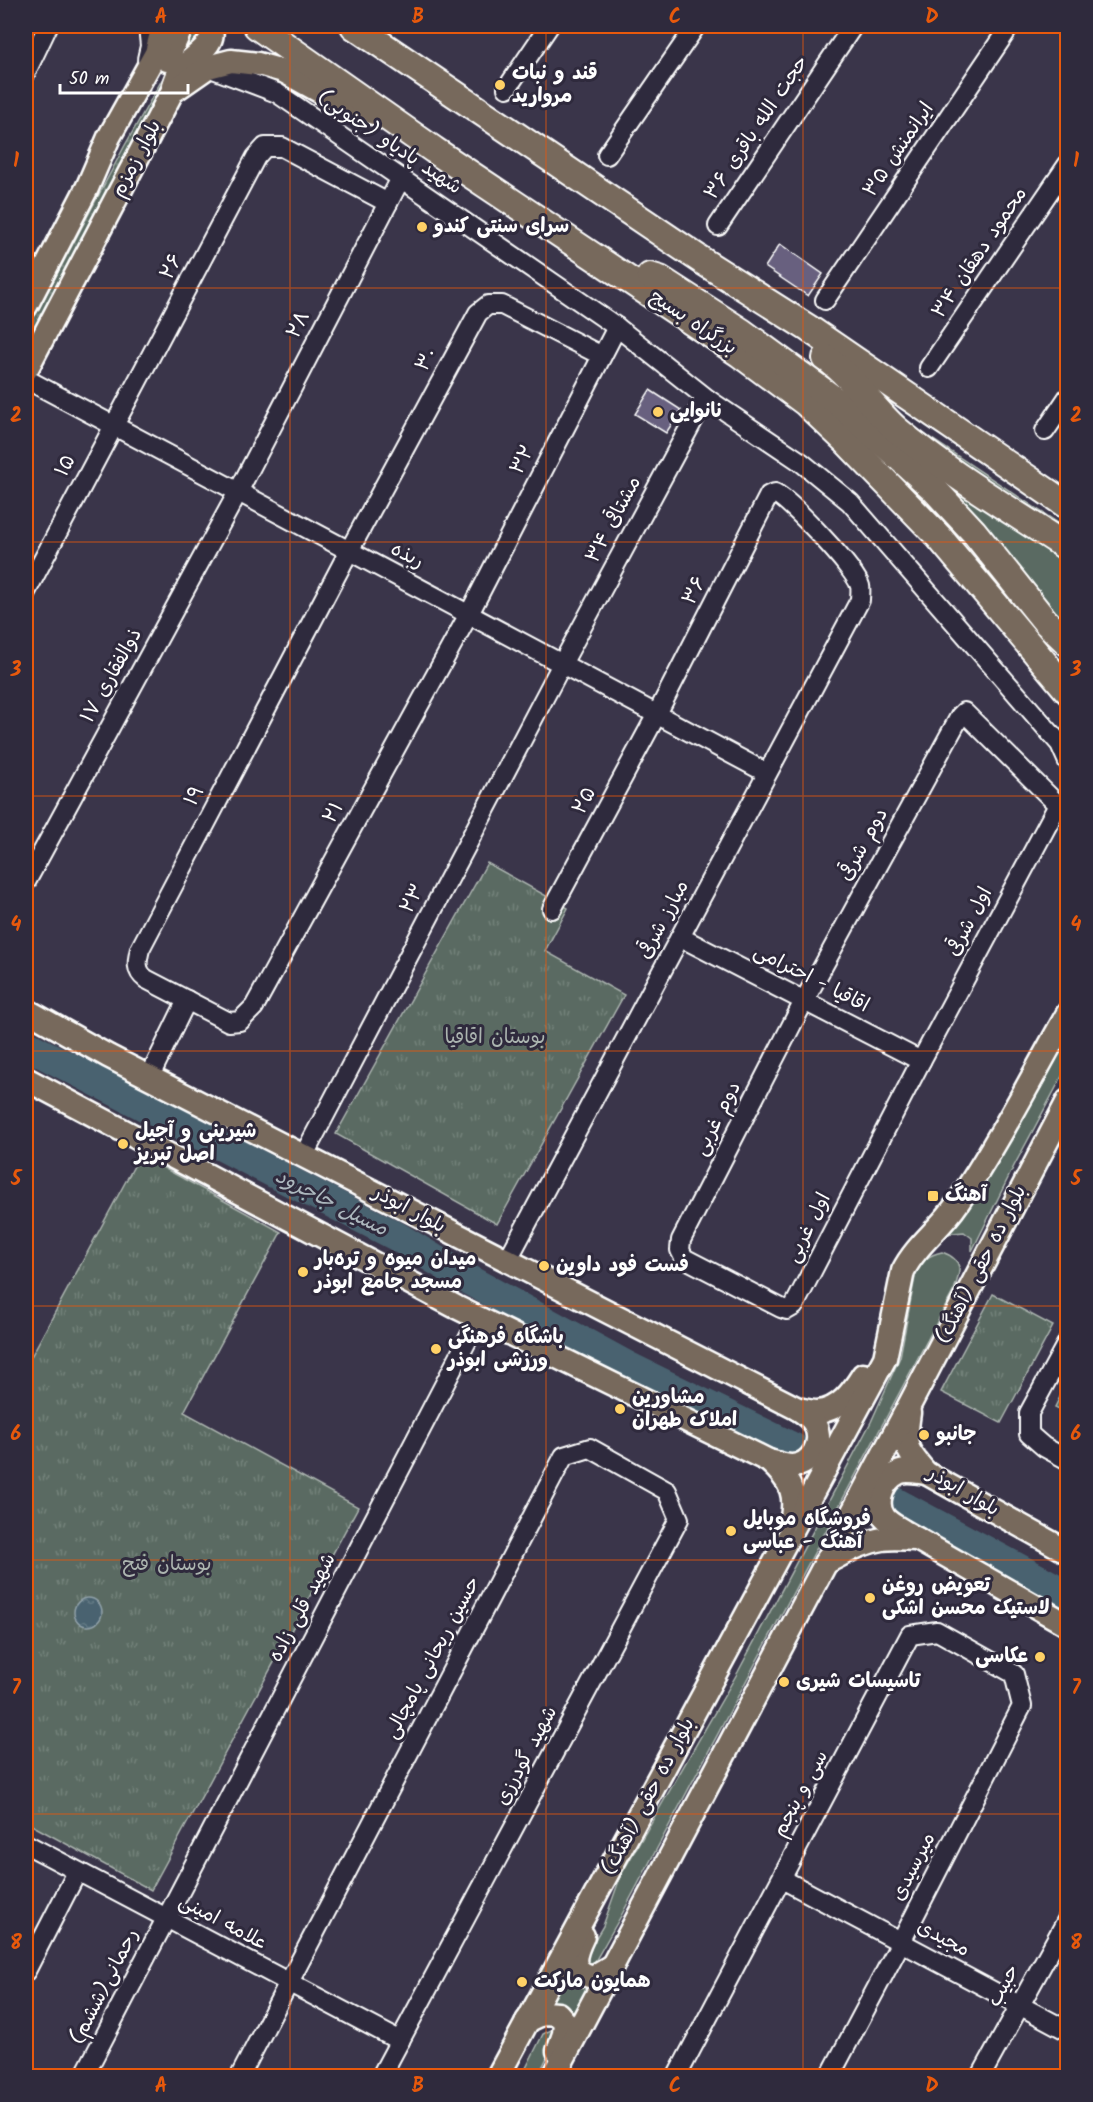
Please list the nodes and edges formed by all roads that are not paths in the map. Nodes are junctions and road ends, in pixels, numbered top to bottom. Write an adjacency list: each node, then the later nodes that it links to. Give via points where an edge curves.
1 (48, 26): 13 (street)
2 (148, 26): 14 (street, via 150,46)
3 (163, 26): 14 (main road, بلوار زمزم, via 156,53)
4 (182, 26): 21 (main road, via 122,143)
5 (210, 26): 16 (main road, via 210,41 179,72)
6 (257, 26): 17 (highway, بزرگراه بسیج)
7 (354, 26): 24 (highway)
8 (549, 26): 15 (street)
9 (696, 26): 18 (street)
10 (853, 26): 23 (street, حجت الله باقری ۳۶)
11 (1010, 26): 26 (street, ایرانمنش ۳۵)
12 (208, 67): 16 (main road, بلوار زمزم); 17 (main road, بلوار زمزم, via 231,61 283,71 328,96); 20 (street, شهید پادیاو (جنوبی), via 277,93)
13 (26, 72)
14 (144, 74): 21 (main road, بلوار زمزم, via 109,137)
15 (507, 88)
16 (172, 92): 31 (main road, بلوار زمزم)
17 (387, 118): 25 (highway, بزرگراه بسیج)
18 (607, 155)
19 (1068, 164): 30 (street, محمود دهقان ۳۴)
20 (400, 178): 22 (street, ۲۸); 28 (street, شهید پادیاو (جنوبی))
21 (87, 188): 27 (main road, بلوار زمزم)
22 (388, 203): 35 (street, ۲۶, via 282,147 265,147 256,157); 37 (street, ۲۸)
23 (718, 226)
24 (704, 262): 38 (highway, via 817,334); 39 (highway, via 737,296 843,370 896,429)
25 (604, 263): 44 (highway, via 660,279 742,332 839,403 932,487); 46 (highway, بزرگراه بسیج, via 806,403 939,537)
26 (825, 300)
27 (26, 306)
28 (617, 327): 29 (street, ۳۲); 34 (street, شهید پادیاو (جنوبی))
29 (602, 356): 40 (street, ۳۰, via 502,305 488,305 478,313); 43 (street, ۳۲)
30 (929, 368)
31 (26, 370)
32 (26, 379): 35 (street, ربذه)
33 (1068, 397): 36 (street)
34 (708, 400): 45 (street, ۳۴ مشتاقی, via 701,405); 48 (street, شهید پادیاو (جنوبی), via 801,462 850,502 1060,744)
35 (113, 425): 37 (street, ربذه); 41 (street, ۱۵)
36 (1045, 431)
37 (238, 492): 40 (street, ربذه); 51 (street, ذوالفقاری ۱۷)
38 (1068, 506)
39 (1068, 548)
40 (349, 551): 43 (street, ربذه); 54 (street, ۱۹, via 140,949 136,962 140,975)
41 (26, 592)
42 (860, 600): 47 (street, ۳۶, via 861,586 852,572 795,507 775,492 769,495); 49 (street, مبارز شرقی)
43 (469, 614): 45 (street, ربذه); 58 (street, ۲۱, via 254,1007 240,1021)
44 (1068, 643)
45 (562, 664): 47 (street, ربذه); 64 (street, ۲۳)
46 (1068, 691)
47 (657, 714): 49 (street, ربذه); 52 (street, ۲۵)
48 (1068, 762)
49 (767, 772): 53 (street, مبارز شرقی)
50 (1058, 805): 55 (street, دوم شرقی, via 964,712); 59 (street, اول شرقی)
51 (26, 882)
52 (552, 909)
53 (680, 937): 55 (street, اقاقیا - احترامی); 66 (street, مبارز شرقی)
54 (187, 1000): 58 (street, ۱۹); 60 (street)
55 (804, 1001): 59 (street, اقاقیا - احترامی); 65 (street, دوم غربی, via 681,1240)
56 (26, 1011): 60 (main road, بلوار ابوذر)
57 (1068, 1013): 68 (main road, via 979,1171 955,1207 908,1260)
58 (229, 1022)
59 (921, 1061): 65 (street, اول غربی, via 794,1306 781,1308)
60 (150, 1076): 64 (main road, بلوار ابوذر)
61 (26, 1079): 67 (main road)
62 (1068, 1101): 63 (main road, بلوار ده حقی (آهنگ))
63 (1061, 1129): 70 (main road, بلوار ده حقی (آهنگ))
64 (304, 1155): 66 (main road, بلوار ابوذر)
65 (684, 1258)
66 (507, 1261): 71 (main road, بلوار ابوذر)
67 (479, 1318): 73 (main road); 86 (street, شهید قلی زاده)
68 (891, 1323): 71 (main road, بلوار ابوذر, via 852,1393 832,1408 818,1412); 77 (main road, بلوار ده حقی (آهنگ), via 885,1358)
69 (1068, 1341): 72 (street, via 1029,1413 1029,1434)
70 (911, 1402): 74 (main road, بلوار ابوذر, via 906,1430 908,1453); 79 (main road, بلوار ده حقی (آهنگ))
71 (798, 1409): 73 (main road, via 815,1422 819,1435 815,1452 804,1464 790,1466)
72 (1068, 1460)
73 (769, 1461): 77 (main road, via 791,1487 794,1503)
74 (926, 1473): 76 (main road, via 900,1472 885,1484 880,1497 884,1517); 78 (main road, بلوار ابوذر)
75 (667, 1491): 91 (street, حسین ریحانی پامچالی, via 590,1448 564,1455); 95 (street, شهید گودرزی, via 679,1519)
76 (920, 1539): 79 (main road, via 871,1542); 80 (main road)
77 (787, 1541): 85 (main road, بلوار ده حقی (آهنگ))
78 (1068, 1552)
79 (825, 1563): 89 (main road)
80 (1068, 1625)
81 (1014, 1674): 84 (street, سی و پنجم, via 937,1631 910,1635); 88 (street, میرسیدی, via 1022,1706)
82 (26, 1844): 83 (street, علامه امینی)
83 (77, 1872): 86 (street, علامه امینی); 90 (street)
84 (782, 1879): 88 (street, مجیدی); 102 (street, سی و پنجم)
85 (597, 1899): 89 (main road, via 575,1958 577,1969 593,1977); 93 (main road, بلوار ده حقی (آهنگ))
86 (166, 1918): 91 (street, علامه امینی); 96 (street, رحمانی(ششم))
87 (1068, 1918): 92 (street, حبیب)
88 (901, 1942): 92 (street, مجیدی); 103 (street, میرسیدی)
89 (613, 1965): 101 (main road)
90 (26, 1971)
91 (289, 1983): 95 (street, علامه امینی); 97 (street, حسین ریحانی پامچالی)
92 (1019, 2005): 94 (street, مجیدی); 104 (street, حبیب)
93 (527, 2021): 99 (main road, بلوار ده حقی (آهنگ)); 100 (main road, via 550,2012 565,2022 562,2042)
94 (1068, 2031)
95 (400, 2041): 98 (street)
96 (84, 2076)
97 (240, 2076)
98 (381, 2076)
99 (498, 2076)
100 (546, 2076)
101 (554, 2076)
102 (678, 2076)
103 (830, 2076)
104 (981, 2076)

